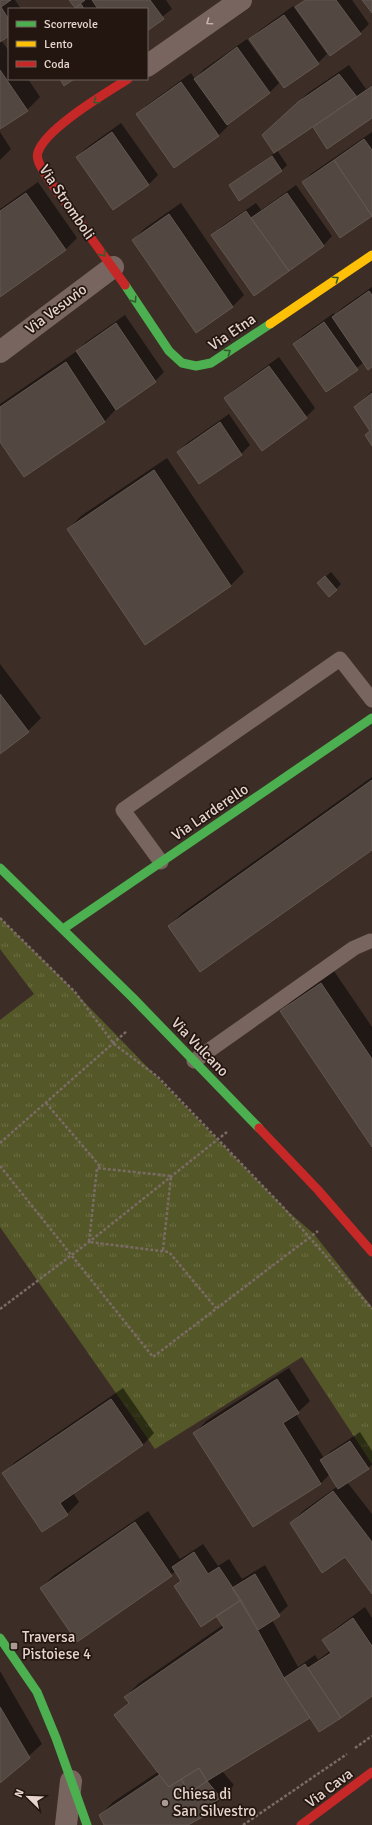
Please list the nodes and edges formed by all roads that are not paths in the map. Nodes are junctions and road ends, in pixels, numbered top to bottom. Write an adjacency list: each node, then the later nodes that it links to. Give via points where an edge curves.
1 (241, 0): 2 (street, one-way to 2)
2 (148, 65)
3 (127, 80): 5 (street, Via Stromboli, one-way to 5, via 58,128 42,142 38,152 39,162 46,177)
4 (372, 255): 5 (street, Via Etna, one-way to 4, via 169,351 182,363 196,366 211,363)
5 (113, 267): 6 (street, Via Vesuvio)
6 (0, 352)
7 (372, 700): 9 (lane, via 340,659 123,810)
8 (372, 718): 9 (street, Via Larderello)
9 (161, 862): 11 (street, Via Larderello)
10 (0, 868): 11 (street, Via Vulcano)
11 (63, 929): 13 (street, Via Vulcano)
12 (370, 941): 13 (lane, via 354,948)
13 (194, 1061): 14 (street, Via Vulcano, via 340,1213)
14 (372, 1252)
15 (0, 1638): 17 (street, via 37,1692)
16 (372, 1772): 20 (street, Via Cava)
17 (71, 1781): 18 (street); 19 (street)
18 (66, 1825)
19 (87, 1825)
20 (301, 1825)

